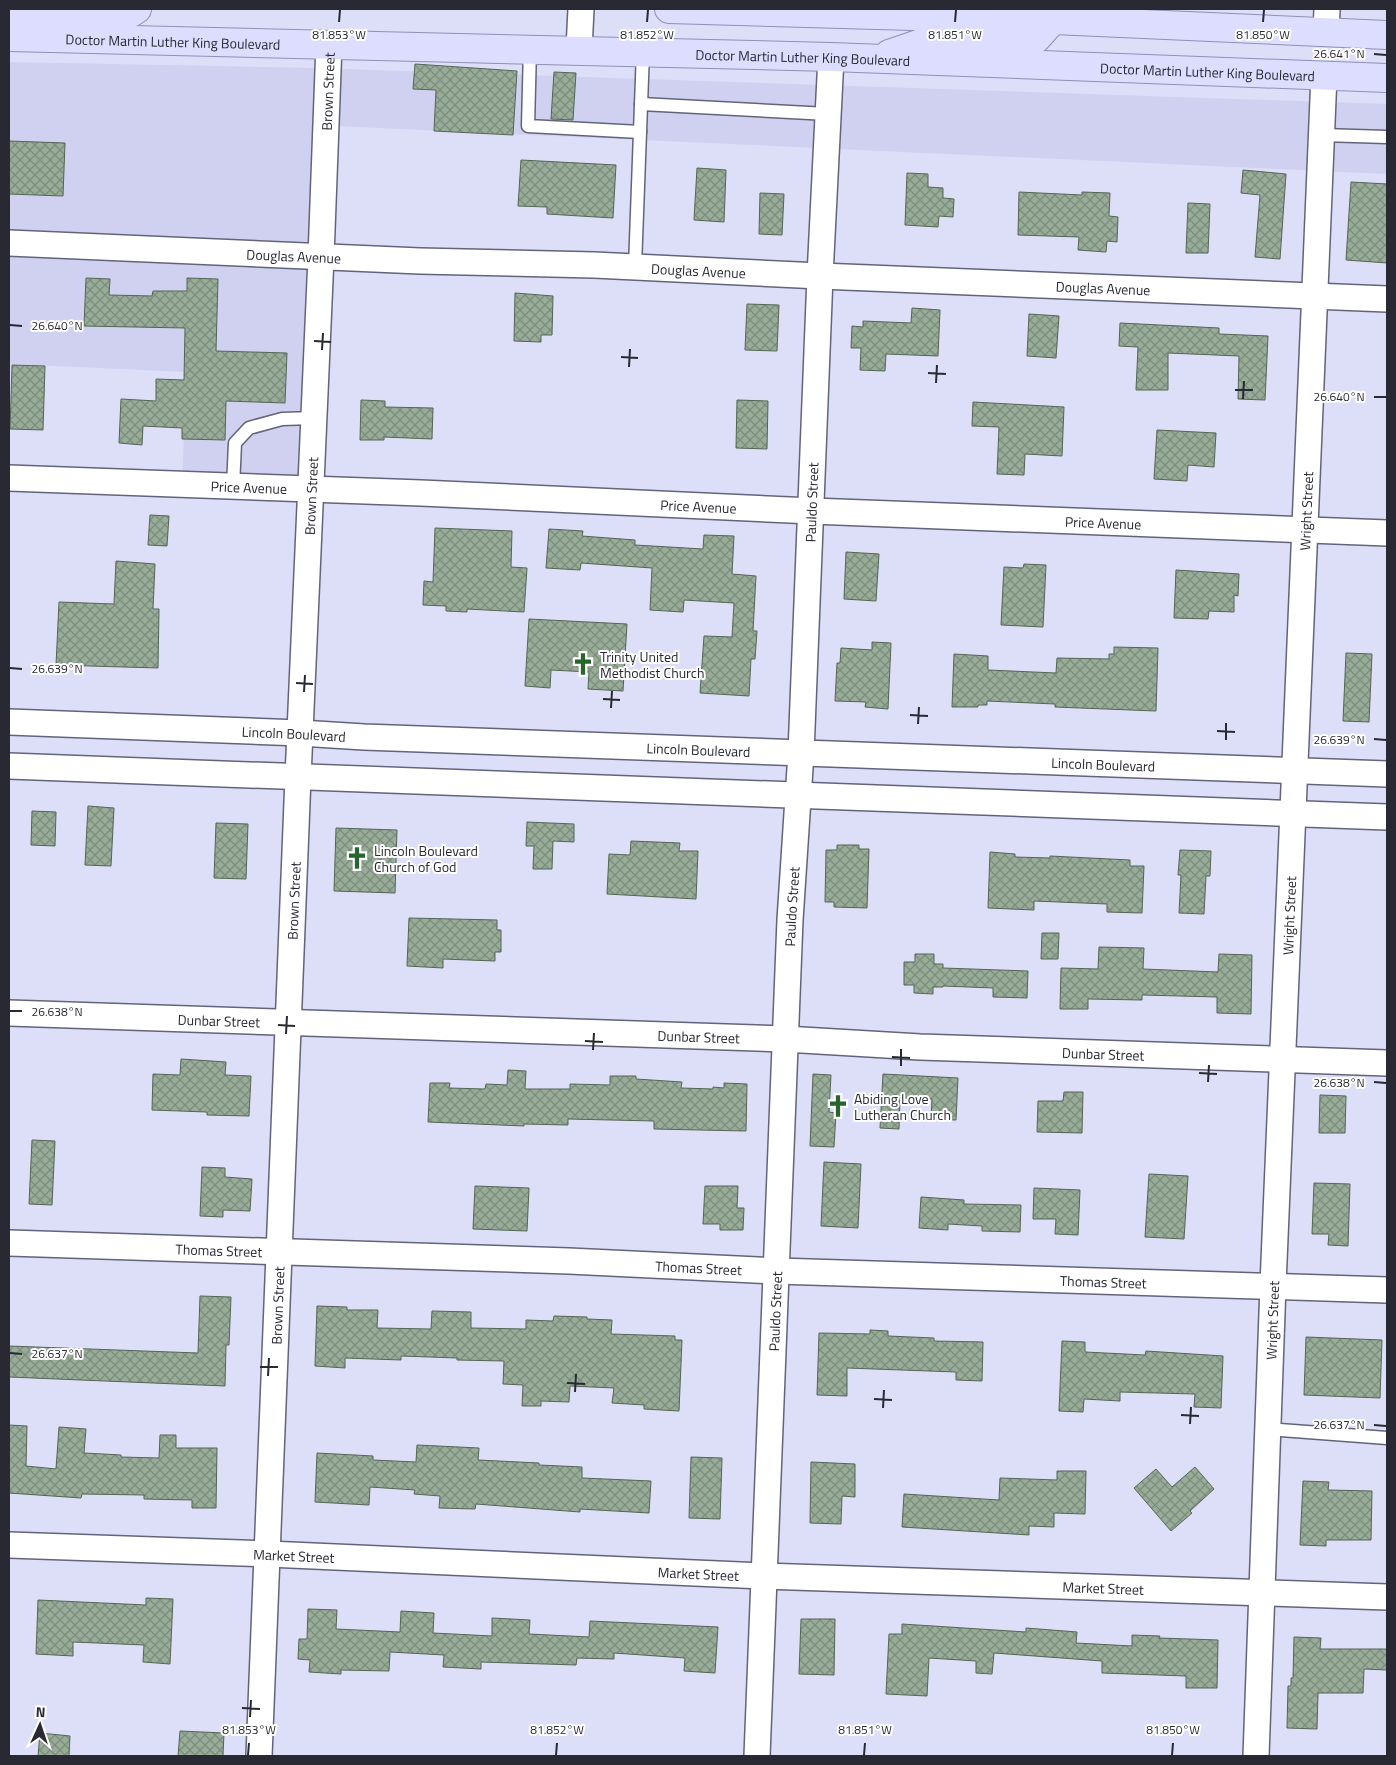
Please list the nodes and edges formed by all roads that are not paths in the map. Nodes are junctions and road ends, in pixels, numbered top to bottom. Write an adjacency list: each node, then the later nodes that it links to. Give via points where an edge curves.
1 (137, 9): 7 (main road, via 131,13 31,13 21,18)
2 (580, 9): 11 (street)
3 (669, 9): 4 (main road)
4 (811, 11): 5 (main road)
5 (1053, 15): 6 (main road, via 1198,22); 14 (main road, via 1036,39 928,41)
6 (1326, 21): 8 (main road)
7 (9, 35): 9 (main road, Doctor Martin Luther King Boulevard)
8 (1378, 35): 15 (main road, via 1338,53)
9 (329, 44): 10 (main road, Doctor Martin Luther King Boulevard); 23 (street, Brown Street)
10 (530, 48): 11 (main road, Doctor Martin Luther King Boulevard); 19 (lane, via 528,126)
11 (579, 49): 12 (main road, Doctor Martin Luther King Boulevard)
12 (643, 51): 13 (main road, Doctor Martin Luther King Boulevard); 17 (lane)
13 (832, 57): 14 (main road, Doctor Martin Luther King Boulevard); 18 (street, Pauldo Street)
14 (876, 59): 15 (main road, Doctor Martin Luther King Boulevard)
15 (1324, 76): 16 (main road, Doctor Martin Luther King Boulevard); 20 (street, Wright Street)
16 (1387, 78)
17 (641, 104): 18 (lane); 19 (lane)
18 (828, 114): 25 (street, Pauldo Street)
19 (640, 132): 24 (lane)
20 (1322, 135): 21 (lane); 26 (street, Wright Street)
21 (1387, 137)
22 (9, 243): 23 (street, Douglas Avenue)
23 (321, 257): 24 (street, Douglas Avenue); 28 (street, Brown Street)
24 (635, 267): 25 (street, Douglas Avenue)
25 (820, 276): 26 (street, Douglas Avenue); 32 (street, Pauldo Street)
26 (1315, 296): 27 (street, Douglas Avenue); 33 (street, Wright Street)
27 (1387, 299)
28 (314, 418): 30 (lane, via 282,419 249,428 235,443); 31 (street, Brown Street)
29 (9, 478): 30 (street, Price Avenue)
30 (233, 487): 31 (street, Price Avenue)
31 (311, 490): 32 (street, Price Avenue); 36 (street, Brown Street)
32 (812, 511): 33 (street, Price Avenue); 37 (street, Pauldo Street)
33 (1306, 530): 34 (street, Price Avenue); 39 (street, Wright Street)
34 (1387, 533)
35 (9, 722): 36 (street, Lincoln Boulevard)
36 (300, 733): 37 (street, Lincoln Boulevard); 41 (street, Brown Street)
37 (801, 753): 39 (street, Lincoln Boulevard); 42 (street, Pauldo Street)
38 (9, 766): 41 (street)
39 (1295, 771): 40 (street, Lincoln Boulevard); 43 (street, Wright Street)
40 (1387, 774)
41 (298, 777): 42 (street); 46 (street, Brown Street)
42 (799, 795): 43 (street); 47 (street, Pauldo Street)
43 (1294, 814): 44 (street); 48 (street, Wright Street)
44 (1387, 817)
45 (9, 1013): 46 (street, Dunbar Street)
46 (288, 1022): 47 (street, Dunbar Street); 51 (street, Brown Street)
47 (785, 1039): 48 (street, Dunbar Street); 52 (street, Pauldo Street)
48 (1283, 1060): 49 (street, Dunbar Street); 53 (street, Wright Street)
49 (1387, 1063)
50 (9, 1243): 51 (street, Thomas Street)
51 (280, 1252): 52 (street, Thomas Street); 58 (street, Brown Street)
52 (777, 1271): 53 (street, Thomas Street); 59 (street, Pauldo Street)
53 (1273, 1285): 54 (street, Thomas Street); 55 (street, Wright Street)
54 (1387, 1290)
55 (1268, 1429): 56 (lane); 60 (street, Wright Street)
56 (1387, 1438)
57 (9, 1545): 58 (street, Market Street)
58 (268, 1554): 59 (street, Market Street); 62 (street, Brown Street)
59 (763, 1576): 60 (street, Market Street); 63 (street, Pauldo Street)
60 (1262, 1592): 61 (street, Market Street); 64 (street, Wright Street)
61 (1387, 1596)
62 (259, 1756)
63 (757, 1756)
64 (1256, 1756)

